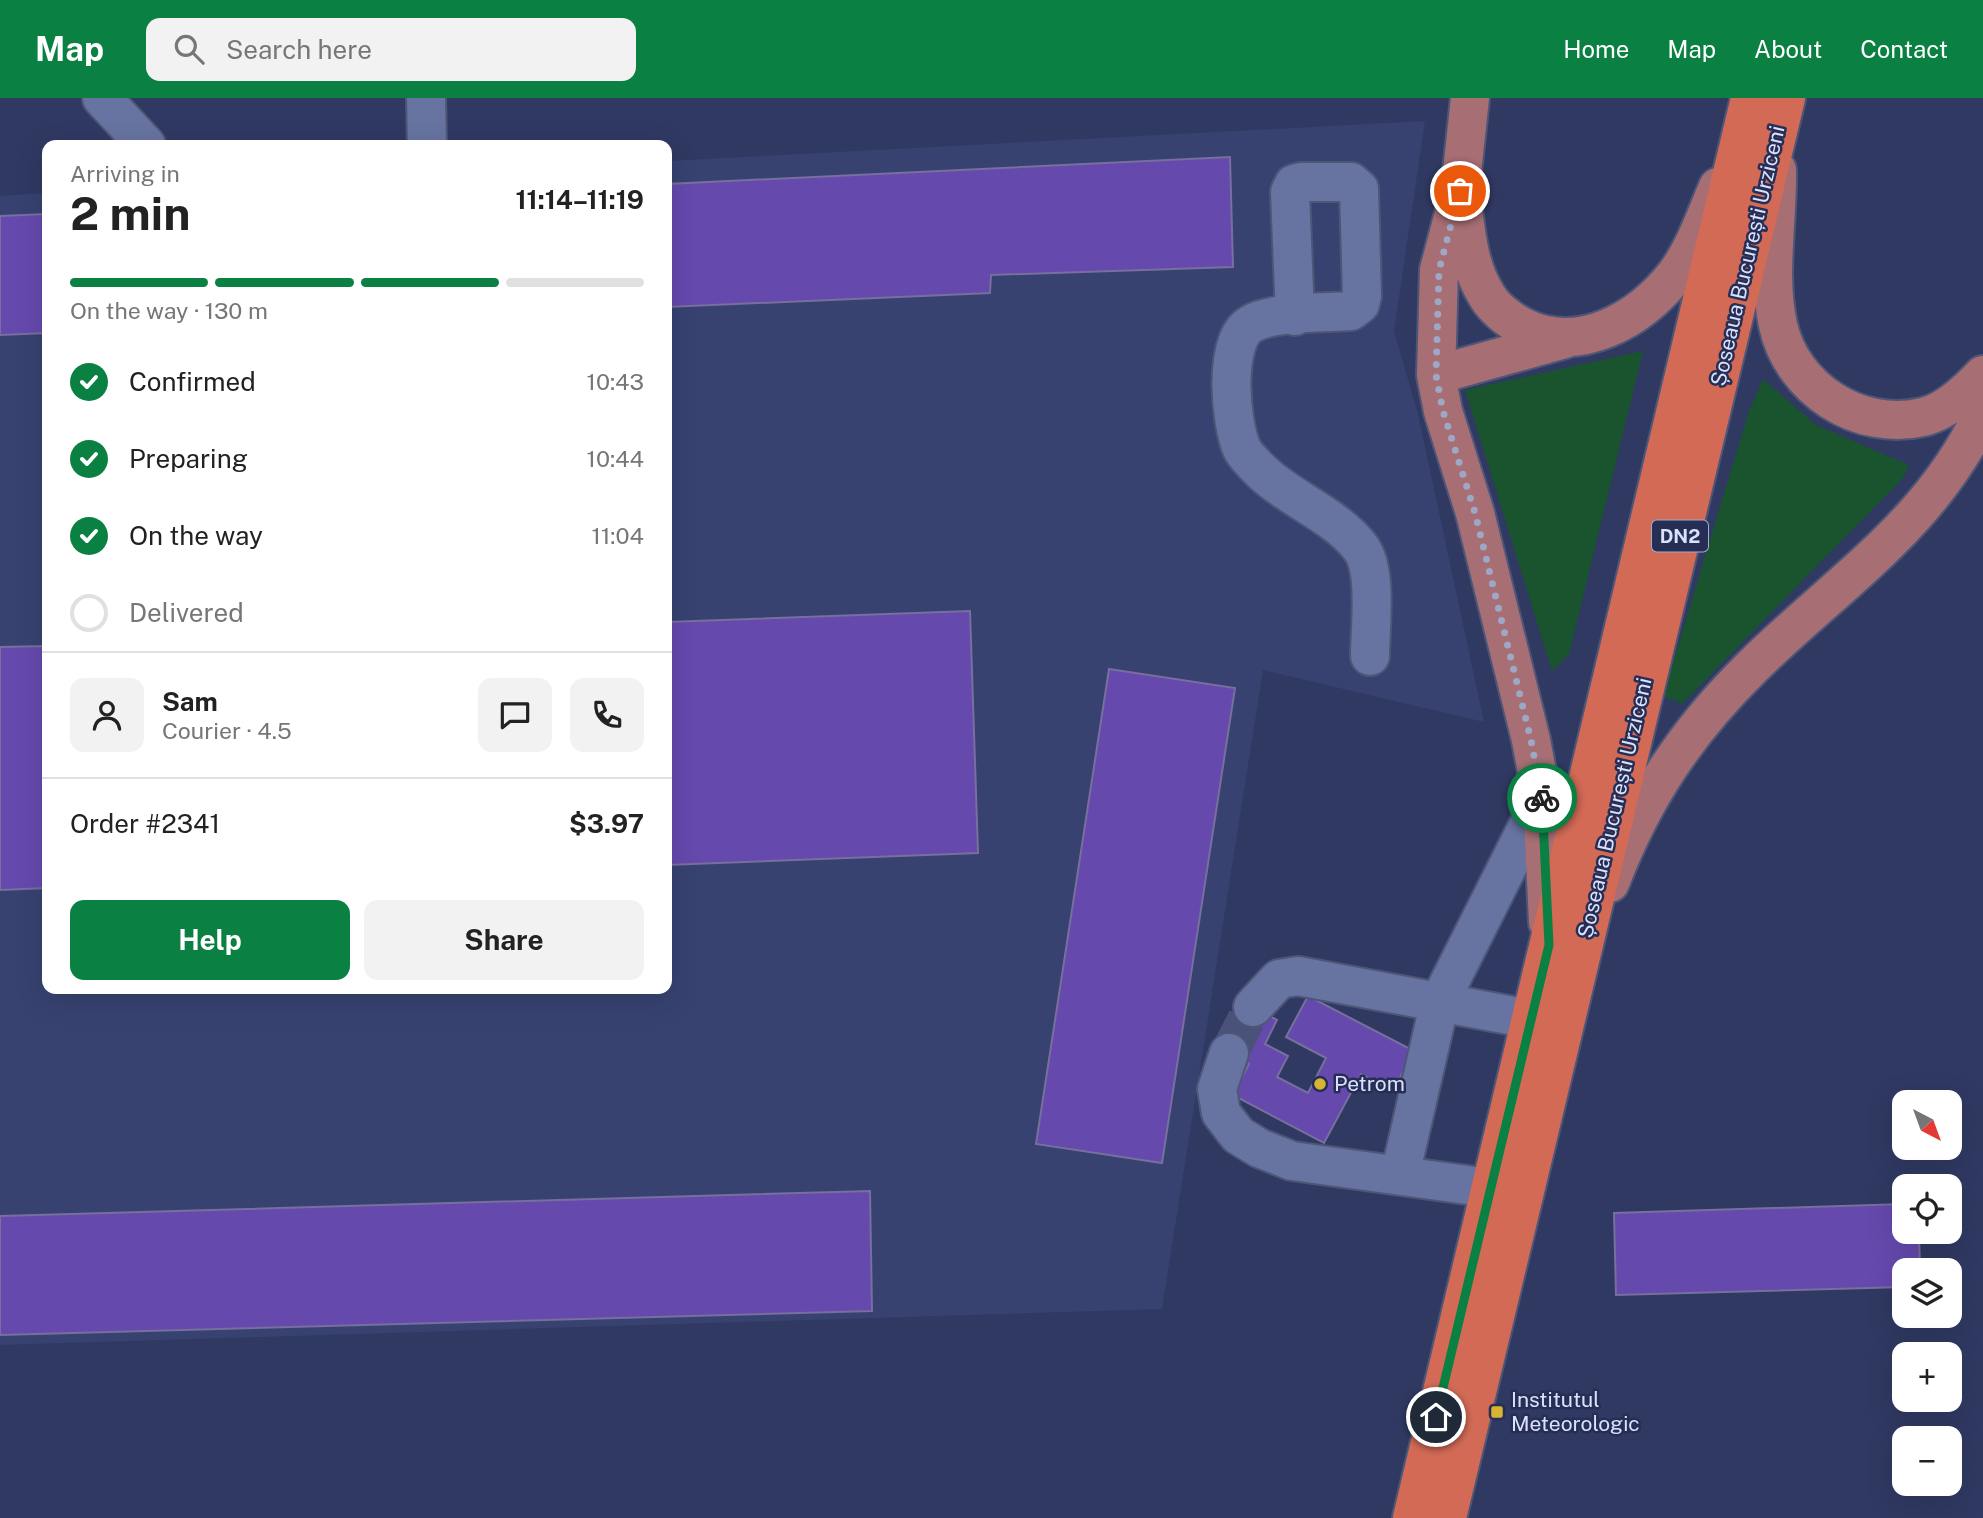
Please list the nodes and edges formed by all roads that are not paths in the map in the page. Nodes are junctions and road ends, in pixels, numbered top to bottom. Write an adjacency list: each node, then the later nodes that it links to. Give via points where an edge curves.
1 (102, 98): 6 (lane)
2 (426, 98): 7 (lane)
3 (1470, 98): 9 (main road)
4 (1750, 98): 8 (highway, Șoseaua București Urziceni / DN2)
5 (1781, 116): 12 (main road, via 1774,286 1778,326 1791,359 1818,392 1849,412 1882,422 1925,417 1966,394); 18 (highway, Șoseaua București Urziceni / DN2)
6 (141, 140)
7 (427, 140)
8 (1738, 148): 11 (main road, via 1693,247 1656,296 1603,331); 18 (highway, Șoseaua București Urziceni / DN2)
9 (1460, 191): 11 (main road, via 1470,260 1487,297 1511,321 1535,333); 13 (main road, via 1439,270)
10 (1295, 316): 16 (lane, via 1251,323 1237,335 1233,411 1243,450 1264,473 1360,547 1370,566)
11 (1565, 339): 13 (main road)
12 (1983, 374)
13 (1436, 375): 17 (main road, via 1475,513)
14 (1983, 413): 15 (main road)
15 (1974, 455): 18 (main road, via 1896,537 1752,667 1682,744)
16 (1370, 656)
17 (1542, 798): 18 (main road); 19 (lane)
18 (1566, 942): 21 (highway, Șoseaua București Urziceni / DN2); 26 (highway, Șoseaua București Urziceni / DN2)
19 (1440, 1000): 20 (lane, via 1298,976 1279,979); 21 (lane); 23 (lane)
20 (1253, 1007)
21 (1530, 1019): 24 (highway, Șoseaua București Urziceni / DN2)
22 (1229, 1053): 23 (lane, via 1217,1088 1222,1113 1238,1135 1292,1161)
23 (1400, 1175): 24 (lane)
24 (1489, 1188): 25 (highway, Șoseaua București Urziceni / DN2)
25 (1412, 1518)
26 (1447, 1518)

